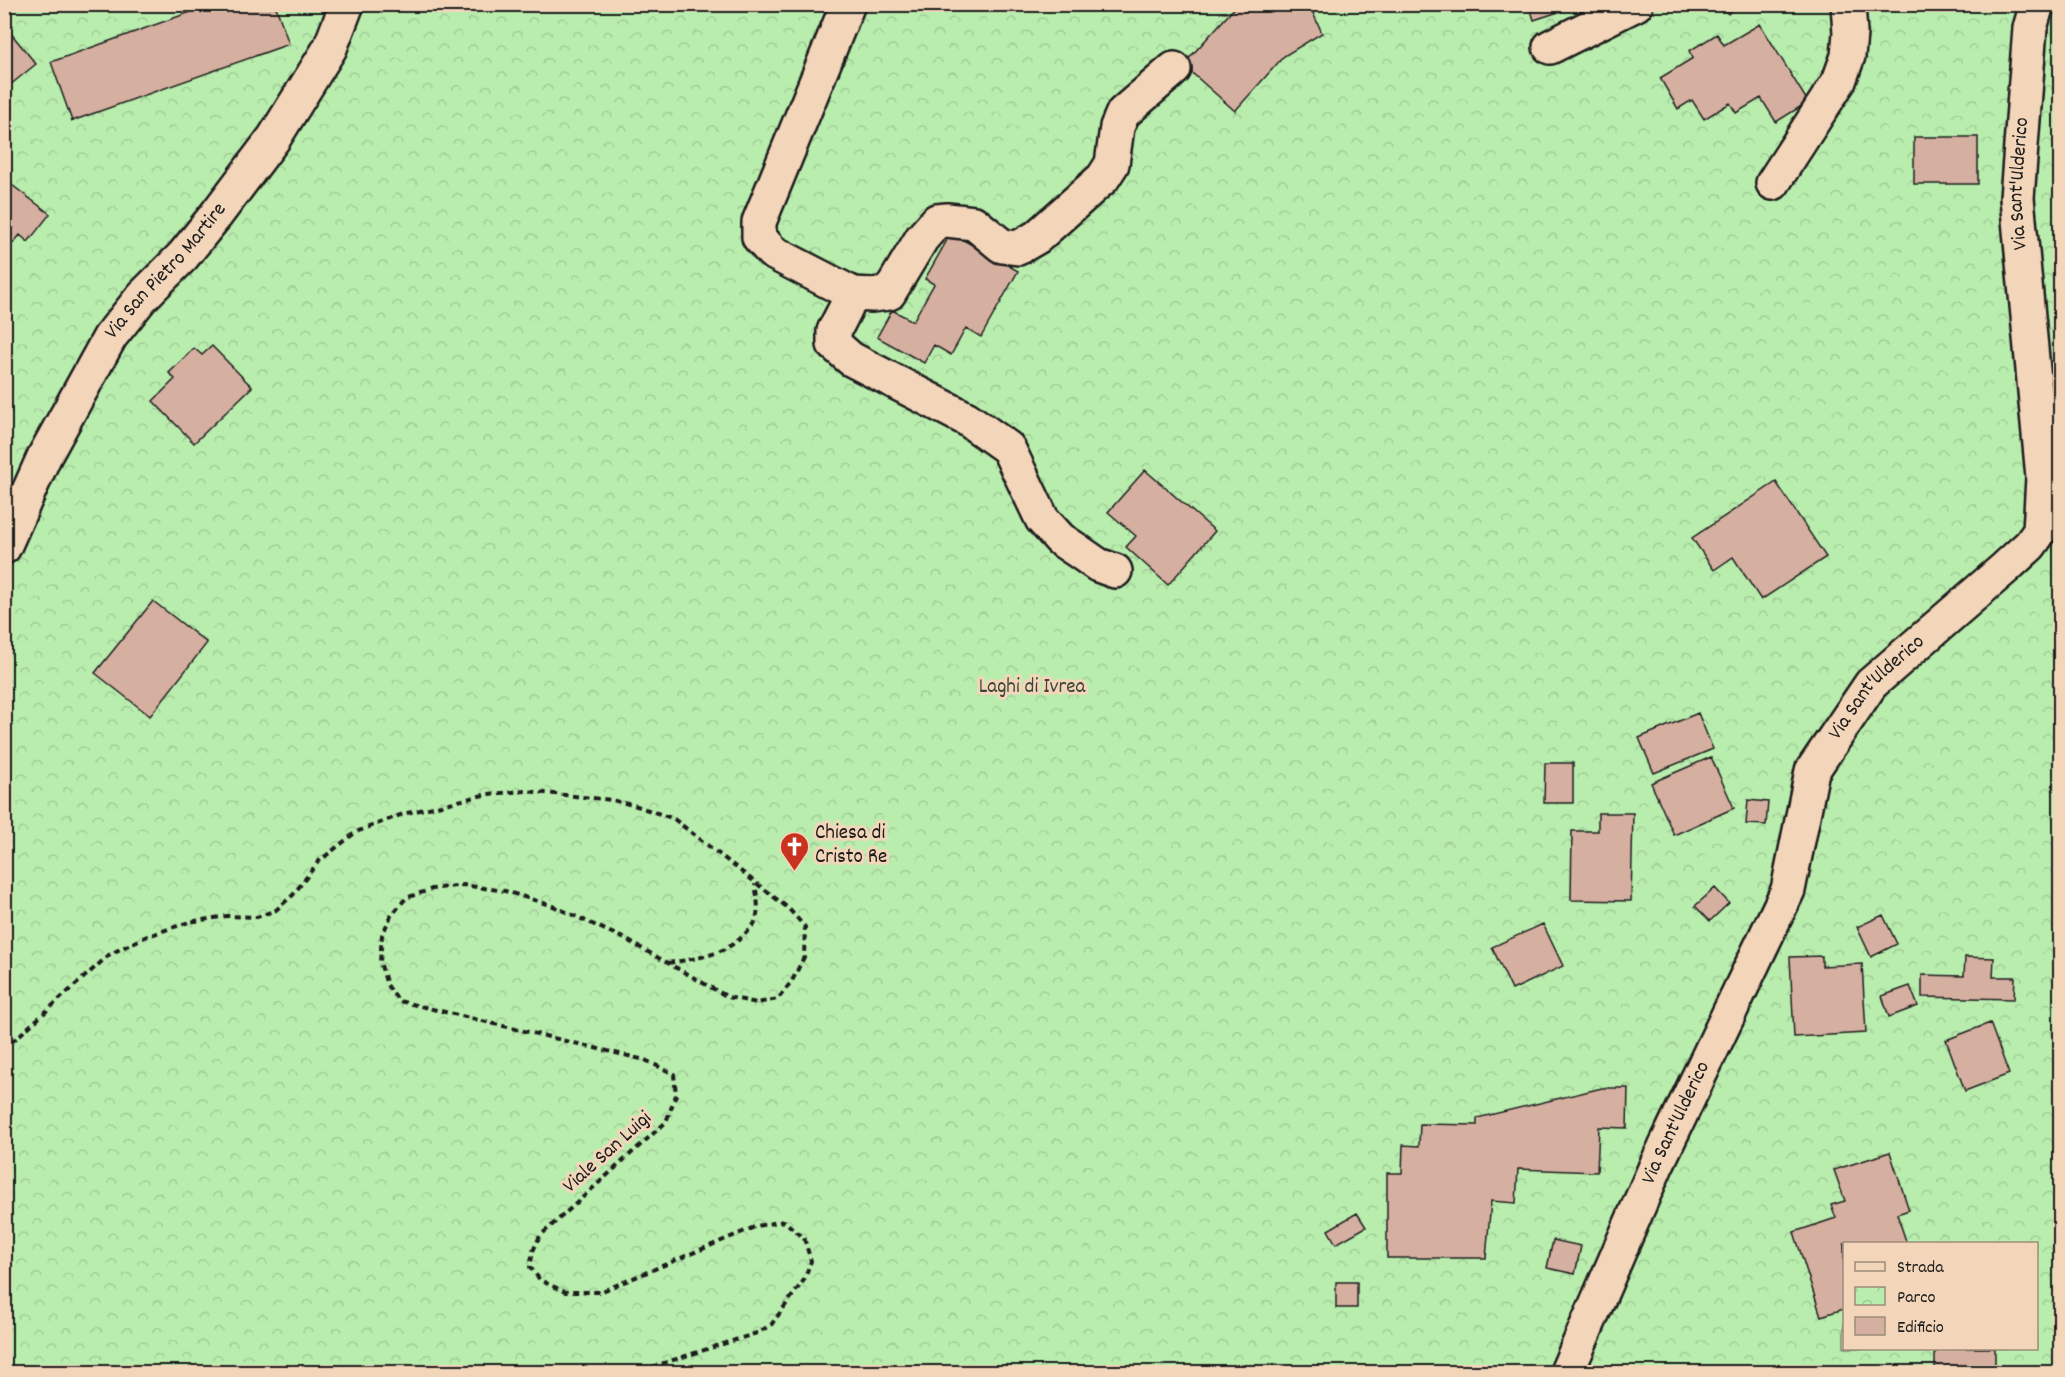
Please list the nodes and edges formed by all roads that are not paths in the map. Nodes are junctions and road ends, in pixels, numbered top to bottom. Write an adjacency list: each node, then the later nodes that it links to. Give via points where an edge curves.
1 (347, 4): 10 (street, Via San Pietro Martire, via 330,48 274,138 183,256 141,297 110,337 44,457)
2 (848, 4): 9 (street, via 759,222 759,237 772,252)
3 (1636, 4): 6 (street)
4 (1848, 4): 8 (street, via 1848,56 1839,81)
5 (2037, 4): 12 (street, Via Sant'Ulderico, via 2030,28 2017,198 2042,465 2040,531 2005,568 1871,684 1812,771 1788,890 1656,1166)
6 (1550, 47)
7 (1174, 69): 9 (street, via 1123,113 1112,164 1103,178 1037,237 1018,248 1002,246 974,223 937,221 922,238 889,293)
8 (1773, 183)
9 (853, 294): 11 (street, via 834,331 834,344 851,359 967,419 1008,447 1042,519 1060,539 1098,565)
10 (4, 547)
11 (1115, 571)
12 (1567, 1372)

